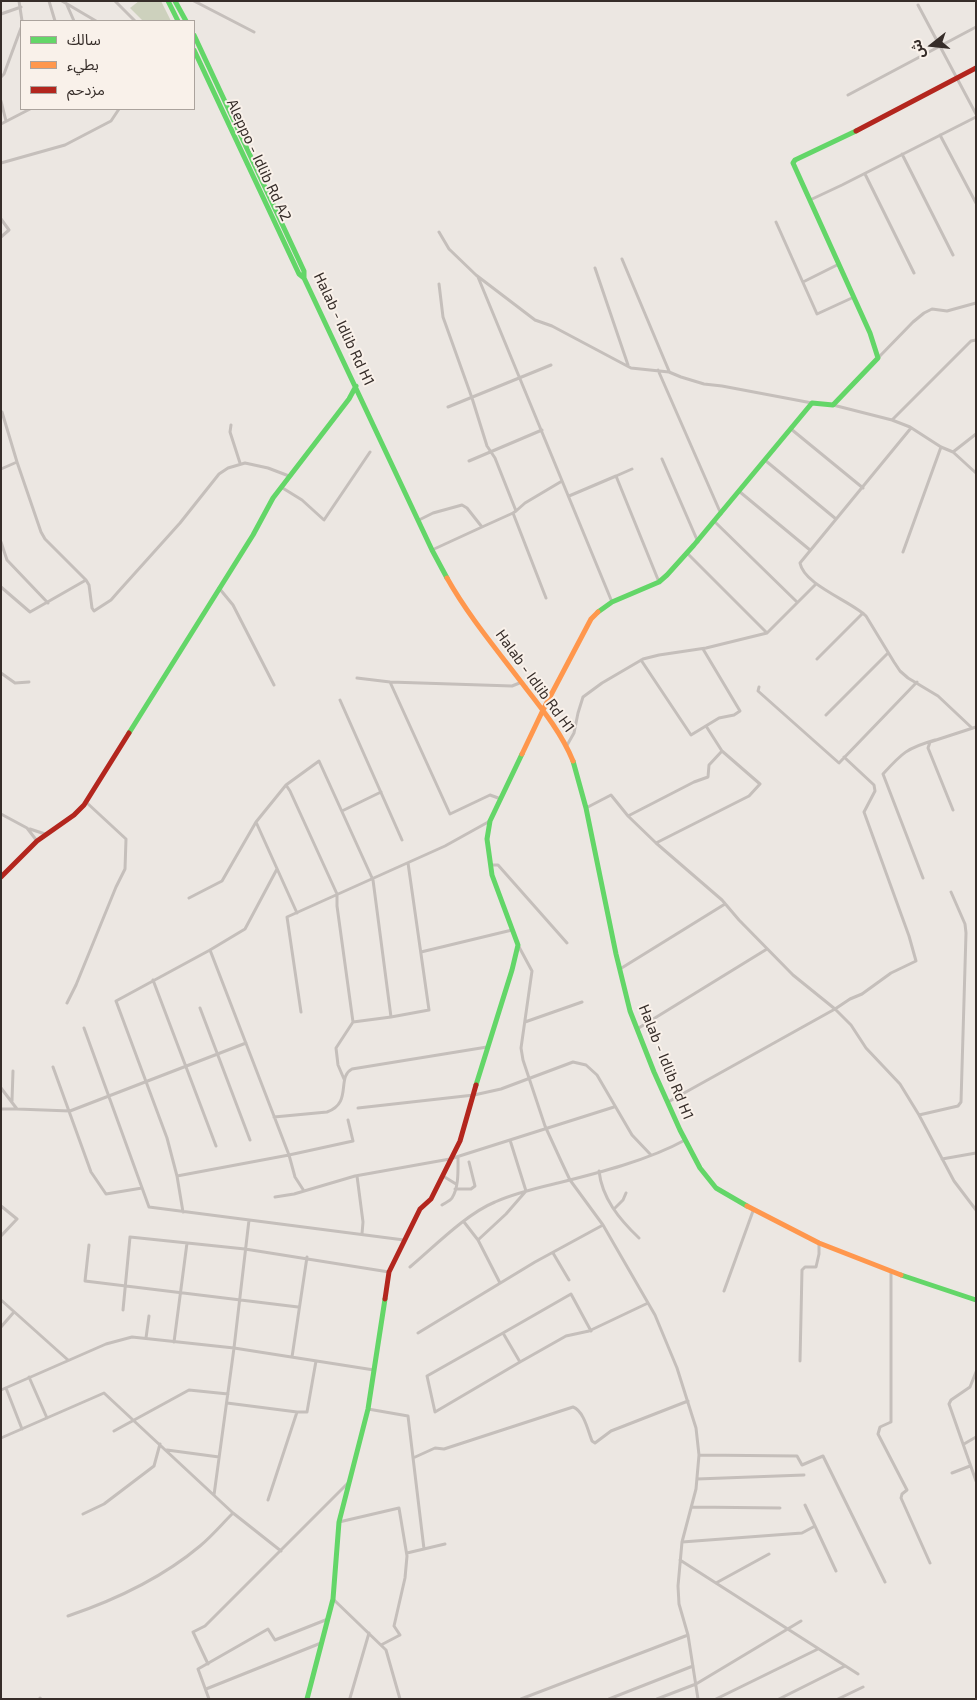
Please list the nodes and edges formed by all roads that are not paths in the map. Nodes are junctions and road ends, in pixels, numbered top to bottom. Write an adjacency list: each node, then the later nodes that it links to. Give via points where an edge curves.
1 (20, 1): 10 (street)
2 (49, 1): 13 (street)
3 (62, 1): 8 (street)
4 (115, 1): 16 (street)
5 (168, 1): 17 (main road)
6 (175, 1): 18 (main road)
7 (194, 1): 21 (street)
8 (67, 4): 14 (street); 15 (street)
9 (918, 5): 24 (street)
10 (21, 7): 11 (street); 12 (street)
11 (1, 14)
12 (22, 20)
13 (55, 20)
14 (74, 20)
15 (94, 20)
16 (134, 20)
17 (178, 20)
18 (185, 20)
19 (976, 27): 24 (street)
20 (20, 31): 22 (street)
21 (254, 32)
22 (19, 34): 28 (street)
23 (195, 37): 30 (main road, Halab - Idlib Rd H1)
24 (941, 46): 29 (street); 31 (street)
25 (195, 52): 26 (main road, Aleppo - Idlib Rd A2)
26 (200, 63): 30 (main road, via 204,61); 41 (main road, Aleppo - Idlib Rd A2)
27 (976, 68): 29 (main road)
28 (1, 77)
29 (957, 78): 35 (street); 44 (main road, via 795,160 793,163)
30 (222, 94): 43 (main road, Halab - Idlib Rd H1)
31 (848, 95)
32 (1, 101): 36 (street)
33 (28, 110): 36 (street)
34 (118, 110): 40 (street, via 111,121 65,145)
35 (976, 116): 38 (street)
36 (6, 121): 37 (street)
37 (1, 124)
38 (940, 135): 39 (street); 45 (street)
39 (902, 154): 42 (street); 50 (street)
40 (1, 162)
41 (246, 162): 43 (main road, via 260,185); 56 (main road, Aleppo - Idlib Rd A2, via 299,274)
42 (865, 174): 44 (street); 54 (street)
43 (263, 183): 56 (main road, Halab - Idlib Rd H1, via 304,271)
44 (810, 200): 52 (main road)
45 (976, 203)
46 (1, 219): 49 (street, via 9,230)
47 (776, 222): 57 (street)
48 (439, 232): 55 (street, via 449,249)
49 (1, 237)
50 (953, 255)
51 (622, 259): 66 (street)
52 (839, 264): 57 (street); 59 (main road)
53 (595, 268): 64 (street)
54 (914, 272)
55 (476, 275): 64 (street, via 535,320); 67 (street)
56 (304, 278): 68 (main road, Halab - Idlib Rd H1)
57 (804, 282): 59 (street, via 817,314)
58 (439, 284): 69 (street, via 443,317)
59 (854, 297): 62 (main road)
60 (976, 303): 62 (street, via 924,313)
61 (976, 340): 74 (street, via 971,341)
62 (878, 358): 71 (main road)
63 (551, 365): 67 (street)
64 (628, 365): 65 (street)
65 (658, 370): 66 (street); 100 (street)
66 (669, 372): 70 (street, via 704,384)
67 (520, 378): 69 (street); 78 (street)
68 (356, 386): 92 (main road); 102 (main road, Halab - Idlib Rd H1)
69 (472, 398): 72 (street); 82 (street)
70 (812, 403): 71 (main road); 77 (main road)
71 (833, 405): 74 (street)
72 (448, 407)
73 (2, 412): 87 (street)
74 (892, 420): 76 (street)
75 (231, 425): 88 (street, via 230,432)
76 (912, 428): 80 (street); 96 (street)
77 (791, 429): 86 (main road); 96 (street)
78 (542, 430): 82 (street); 94 (street)
79 (976, 434): 83 (street)
80 (941, 447): 83 (street); 109 (street)
81 (370, 452): 95 (street, via 324,520)
82 (491, 452): 85 (street); 99 (street)
83 (953, 452): 91 (street)
84 (662, 459): 106 (street)
85 (469, 461)
86 (766, 461): 97 (main road); 101 (street)
87 (17, 462): 89 (street); 111 (street, via 45,539)
88 (240, 464): 92 (street, via 268,468); 111 (street, via 220,474 111,600 94,610)
89 (1, 469)
90 (632, 469): 93 (street)
91 (976, 473)
92 (289, 476): 95 (main road)
93 (616, 476): 98 (street); 112 (street)
94 (562, 481): 98 (street); 99 (street)
95 (281, 487): 115 (main road)
96 (862, 488): 101 (street)
97 (740, 492): 100 (main road); 108 (street)
98 (569, 496): 117 (street)
99 (514, 512): 104 (street); 116 (street)
100 (721, 514): 103 (main road)
101 (836, 519): 108 (street)
102 (419, 520): 104 (street, via 462,505); 107 (main road, Halab - Idlib Rd H1)
103 (714, 521): 106 (main road); 118 (street)
104 (482, 526): 107 (street)
105 (1, 542): 119 (street, via 7,560)
106 (698, 542): 110 (main road)
107 (432, 550): 130 (main road, Halab - Idlib Rd H1, via 461,603)
108 (810, 550): 113 (street, via 800,563)
109 (903, 552)
110 (688, 554): 112 (main road); 121 (street)
111 (86, 580): 119 (street)
112 (659, 582): 117 (main road)
113 (816, 584): 118 (street); 120 (street)
114 (1, 588): 119 (street, via 30,612)
115 (219, 588): 132 (street, via 233,606); 146 (main road)
116 (546, 598)
117 (612, 602): 135 (main road, via 591,619)
118 (797, 602): 121 (street)
119 (48, 603)
120 (863, 613): 123 (street); 124 (street)
121 (767, 633): 122 (street)
122 (703, 649): 125 (street, via 660,654); 137 (street, via 740,711)
123 (888, 653): 131 (street, via 900,671); 136 (street)
124 (817, 659)
125 (641, 660): 137 (street, via 691,735); 140 (street, via 586,694 574,733)
126 (1, 673): 128 (street, via 15,683)
127 (357, 678): 129 (street)
128 (30, 682)
129 (390, 682): 130 (street, via 512,686); 145 (street, via 450,814 490,795)
130 (523, 682): 135 (main road, Halab - Idlib Rd H1)
131 (917, 682): 138 (street); 142 (street)
132 (274, 685)
133 (759, 687): 142 (street, via 758,692 839,763)
134 (340, 700): 144 (street)
135 (543, 710): 140 (main road, Halab - Idlib Rd H1); 145 (main road)
136 (826, 715)
137 (706, 726): 141 (street)
138 (974, 727): 139 (street)
139 (935, 740): 148 (street, via 928,748); 163 (street, via 906,750 883,774)
140 (566, 747): 147 (main road, Halab - Idlib Rd H1, via 578,775)
141 (722, 751): 151 (street, via 709,765 708,777); 158 (street, via 760,784 749,796)
142 (844, 758): 181 (street, via 874,785 875,791 864,812 916,962 891,973)
143 (286, 785): 149 (street, via 320,761); 153 (street); 166 (street)
144 (381, 792): 149 (street); 156 (street)
145 (501, 799): 152 (main road)
146 (86, 802): 155 (main road, via 76,813); 179 (street, via 126,839 126,863)
147 (586, 808): 151 (street, via 611,796); 176 (main road, Halab - Idlib Rd H1)
148 (954, 810)
149 (342, 811): 164 (street)
150 (1, 814): 154 (street)
151 (628, 816): 158 (street)
152 (490, 821): 159 (street); 160 (main road, via 487,838)
153 (256, 822): 161 (street); 167 (street, via 222,881)
154 (27, 828): 155 (street); 157 (street)
155 (45, 834): 157 (main road)
156 (402, 840)
157 (37, 841): 162 (main road)
158 (656, 843): 168 (street)
159 (408, 863): 164 (street); 175 (street)
160 (491, 865): 170 (main road); 171 (street, via 498,865)
161 (277, 869): 169 (street); 174 (street, via 245,928)
162 (1, 877)
163 (923, 878)
164 (373, 880): 166 (street); 183 (street)
165 (951, 892): 207 (street, via 966,933 961,1102 958,1106)
166 (337, 894): 169 (street); 184 (street)
167 (189, 898)
168 (725, 904): 173 (street); 176 (street)
169 (297, 913): 182 (street, via 286,918)
170 (512, 930): 172 (main road); 175 (street)
171 (567, 943)
172 (518, 945): 185 (street, via 532,971); 189 (main road)
173 (767, 949): 181 (street); 187 (street)
174 (210, 950): 177 (street); 188 (street)
175 (421, 952): 183 (street, via 429,1010)
176 (620, 970): 187 (main road, Halab - Idlib Rd H1)
177 (153, 980): 192 (street); 196 (street, via 116,1002)
178 (582, 1002): 185 (street)
179 (67, 1003)
180 (200, 1008): 190 (street)
181 (835, 1009): 201 (street); 207 (street, via 900,1084)
182 (301, 1012)
183 (391, 1017): 184 (street)
184 (354, 1022): 194 (street, via 336,1048)
185 (525, 1022): 195 (street, via 521,1048)
186 (84, 1028): 199 (street)
187 (637, 1029): 201 (main road, Halab - Idlib Rd H1)
188 (246, 1044): 190 (street); 208 (street)
189 (487, 1047): 194 (street, via 352,1069); 198 (main road)
190 (218, 1054): 192 (street); 211 (street)
191 (53, 1067): 206 (street)
192 (185, 1067): 196 (street); 214 (street)
193 (13, 1071): 200 (street)
194 (344, 1078): 208 (street, via 343,1096 333,1110)
195 (529, 1078): 198 (street); 202 (street, via 573,1062 586,1065 597,1075); 210 (street)
196 (147, 1081): 199 (street); 223 (street)
197 (1, 1088): 200 (street)
198 (474, 1095): 203 (street); 219 (main road, via 460,1141)
199 (109, 1096): 206 (street); 228 (street)
200 (12, 1102): 205 (street)
201 (668, 1102): 213 (main road, Halab - Idlib Rd H1)
202 (614, 1107): 210 (street); 217 (street, via 632,1135)
203 (358, 1108)
204 (1, 1109): 205 (street)
205 (17, 1109): 206 (street)
206 (70, 1111): 228 (street, via 91,1172 106,1194)
207 (920, 1115): 220 (street)
208 (274, 1117): 216 (street)
209 (348, 1120): 216 (street, via 354,1141)
210 (547, 1129): 212 (street); 226 (street)
211 (250, 1140)
212 (510, 1140): 218 (street); 231 (street)
213 (685, 1140): 217 (street); 238 (main road, Halab - Idlib Rd H1, via 700,1168 716,1188)
214 (216, 1146)
215 (976, 1153): 220 (street)
216 (289, 1155): 223 (street); 230 (street, via 295,1177)
217 (651, 1155): 222 (street)
218 (458, 1157): 219 (street); 227 (street)
219 (450, 1159): 224 (street); 225 (main road)
220 (942, 1159): 237 (street)
221 (469, 1162): 229 (street, via 475,1186)
222 (599, 1171): 226 (street); 236 (street, via 608,1203)
223 (177, 1176): 239 (street)
224 (357, 1176): 230 (street); 243 (street)
225 (442, 1176): 227 (street); 246 (main road)
226 (570, 1180): 231 (street); 242 (street)
227 (456, 1184): 229 (street)
228 (142, 1188): 239 (street, via 149,1207)
229 (454, 1189): 235 (street, via 452,1198)
230 (304, 1191): 233 (street)
231 (526, 1191): 241 (street, via 494,1202); 247 (street)
232 (626, 1193): 236 (street)
233 (275, 1198)
234 (1, 1206): 244 (street, via 17,1219)
235 (442, 1206)
236 (614, 1209): 245 (street)
237 (976, 1210)
238 (752, 1211): 249 (main road, Halab - Idlib Rd H1); 260 (street)
239 (183, 1212): 240 (street)
240 (249, 1220): 243 (street); 251 (street)
241 (464, 1222): 247 (street); 254 (street)
242 (603, 1225): 252 (street); 265 (street)
243 (362, 1234): 246 (street)
244 (1, 1236)
245 (639, 1238)
246 (404, 1240): 255 (main road)
247 (478, 1240): 258 (street)
248 (187, 1243): 251 (street); 259 (street, via 130,1237); 261 (street)
249 (819, 1243): 256 (main road, Halab - Idlib Rd H1); 280 (street, via 816,1267 802,1270)
250 (89, 1245): 259 (street, via 85,1281)
251 (245, 1249): 253 (street); 262 (street)
252 (553, 1253): 257 (street); 258 (street)
253 (307, 1257): 255 (street); 266 (street)
254 (410, 1267)
255 (389, 1272): 282 (main road)
256 (891, 1272): 264 (main road, Halab - Idlib Rd H1); 326 (street, via 891,1422 880,1427 878,1434 906,1490 901,1498)
257 (569, 1280)
258 (500, 1283): 272 (street)
259 (126, 1285): 261 (street); 267 (street)
260 (724, 1290)
261 (181, 1292): 262 (street); 275 (street)
262 (240, 1299): 266 (street); 276 (street)
263 (1, 1300): 268 (street)
264 (976, 1300)
265 (648, 1303): 271 (street); 288 (street)
266 (298, 1307): 277 (street)
267 (123, 1310)
268 (14, 1312): 270 (street); 278 (street)
269 (148, 1316): 274 (street)
270 (1, 1327)
271 (590, 1331): 273 (street, via 571,1294); 281 (street, via 566,1336)
272 (418, 1333)
273 (503, 1333): 281 (street); 281 (street, via 427,1376 435,1412)
274 (146, 1338): 275 (street); 278 (street, via 115,1341)
275 (174, 1342): 276 (street)
276 (234, 1348): 277 (street); 287 (street)
277 (292, 1357): 279 (street)
278 (68, 1360): 284 (street)
279 (316, 1360): 282 (street); 291 (street, via 307,1412)
280 (800, 1361)
281 (520, 1362)
282 (374, 1370): 290 (main road)
283 (976, 1372): 299 (street, via 970,1387 949,1404)
284 (29, 1377): 285 (street); 292 (street)
285 (6, 1388): 286 (street); 294 (street)
286 (1, 1390)
287 (228, 1394): 289 (street); 293 (street, via 189,1390)
288 (688, 1401): 301 (street, via 696,1428); 303 (street, via 611,1431 595,1443 580,1413 573,1407 444,1449 435,1448)
289 (227, 1403): 291 (street); 302 (street)
290 (368, 1409): 303 (street, via 408,1416); 309 (main road)
291 (297, 1412): 311 (street)
292 (47, 1418): 293 (street, via 104,1393); 294 (street)
293 (134, 1420): 295 (street); 298 (street)
294 (22, 1429): 297 (street)
295 (114, 1431)
296 (976, 1437): 299 (street)
297 (1, 1438)
298 (160, 1444): 300 (street); 316 (street, via 154,1466 104,1504)
299 (964, 1444): 304 (street)
300 (166, 1450): 302 (street); 310 (street)
301 (698, 1455): 307 (street); 328 (street, via 797,1456 802,1465 823,1456)
302 (219, 1458): 310 (street)
303 (414, 1458): 321 (street)
304 (970, 1466): 305 (street); 308 (street)
305 (952, 1473)
306 (804, 1475): 307 (street)
307 (697, 1479): 313 (street)
308 (976, 1481)
309 (349, 1483): 317 (main road); 322 (street)
310 (214, 1495): 315 (street)
311 (268, 1500)
312 (805, 1505): 318 (street)
313 (692, 1507): 314 (street); 319 (street)
314 (780, 1508)
315 (233, 1513): 322 (street); 331 (street, via 201,1545 159,1575 95,1607)
316 (83, 1514)
317 (339, 1522): 323 (street, via 399,1508); 330 (main road)
318 (815, 1526): 319 (street, via 802,1533); 327 (street)
319 (682, 1542): 325 (street)
320 (445, 1544): 321 (street)
321 (424, 1549): 323 (street)
322 (280, 1551): 340 (street, via 205,1626 193,1632)
323 (407, 1553): 338 (street, via 406,1578 394,1626 400,1635)
324 (769, 1554): 329 (street)
325 (680, 1560): 329 (street); 336 (street, via 679,1604)
326 (930, 1563)
327 (836, 1570)
328 (885, 1582)
329 (716, 1583): 334 (street)
330 (333, 1599): 332 (main road); 335 (street)
331 (68, 1616)
332 (328, 1619): 337 (main road); 340 (street, via 275,1640 268,1630)
333 (801, 1621): 334 (street)
334 (787, 1629): 339 (street); 344 (street)
335 (369, 1633): 338 (street); 347 (street)
336 (688, 1636): 341 (street); 351 (street)
337 (321, 1643): 346 (street); 349 (main road)
338 (381, 1645): 350 (street, via 386,1650)
339 (818, 1649): 342 (street); 355 (street)
340 (208, 1664): 346 (street, via 198,1669)
341 (693, 1666): 344 (street); 352 (street)
342 (846, 1666): 343 (street); 356 (street)
343 (858, 1674)
344 (696, 1684): 353 (street); 354 (street)
345 (863, 1687): 357 (street)
346 (206, 1689): 348 (street)
347 (350, 1698)
348 (209, 1699)
349 (307, 1699)
350 (400, 1699)
351 (521, 1699)
352 (609, 1699)
353 (657, 1699)
354 (698, 1699)
355 (716, 1699)
356 (779, 1699)
357 (838, 1699)

